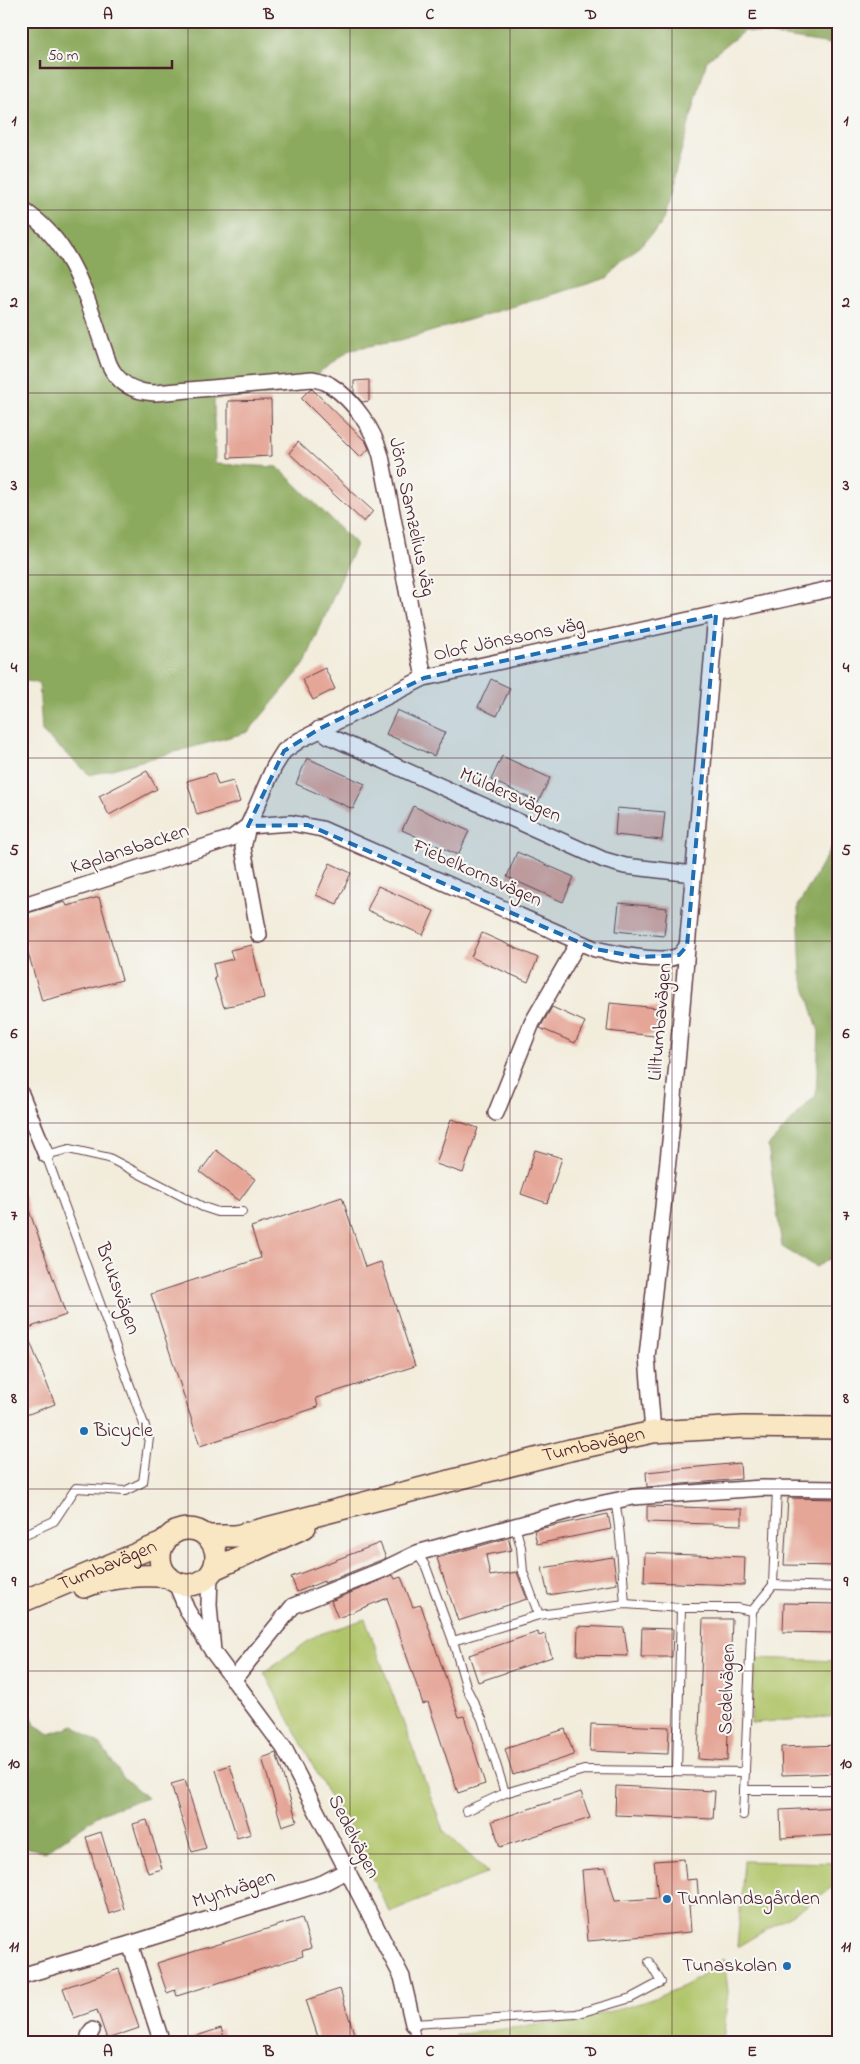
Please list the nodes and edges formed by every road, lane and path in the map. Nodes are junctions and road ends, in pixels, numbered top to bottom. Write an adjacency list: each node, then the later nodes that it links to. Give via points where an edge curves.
1 (21, 209): 4 (street, Jöns Samzelius väg, via 46,227 58,241 77,272 109,364 120,380 133,390 155,393 312,378 329,384 370,426 377,440)
2 (839, 587): 3 (street, Olof Jönssons väg)
3 (716, 615): 4 (street, Olof Jönssons väg); 7 (street, Lilltumbavägen)
4 (424, 678): 5 (street, Olof Jönssons väg)
5 (319, 729): 6 (street, Olof Jönssons väg, via 284,751); 7 (street, Müldersvägen, via 604,860 625,866)
6 (248, 826): 8 (street, Kaplansbacken, via 232,838); 9 (street, Olof Jönssons väg, via 244,848); 10 (street, Fiebelkornsvägen, via 291,823 322,829 551,928)
7 (692, 874): 11 (street, Lilltumbavägen)
8 (21, 906)
9 (259, 935)
10 (578, 943): 11 (street, Fiebelkornsvägen, via 608,952 668,958 679,955); 13 (street, via 532,1023)
11 (687, 946): 17 (street, Lilltumbavägen, via 648,1357)
12 (21, 1094): 14 (street, Bruksvägen)
13 (496, 1114)
14 (46, 1154): 15 (lane, via 69,1149 109,1158 203,1206 218,1212); 23 (lane, Bruksvägen, via 149,1438 143,1482 125,1491 76,1488 54,1521)
15 (242, 1212)
16 (839, 1428): 17 (main road, Tumbavägen, via 743,1427)
17 (653, 1432): 21 (main road, Tumbavägen)
18 (777, 1488): 19 (street); 20 (street, via 633,1497); 29 (lane)
19 (839, 1489)
20 (615, 1502): 22 (street); 32 (lane, via 621,1526)
21 (353, 1505): 24 (main road, Tumbavägen, via 236,1536); 27 (main road, Tumbavägen)
22 (515, 1526): 26 (street); 36 (lane, via 523,1572)
23 (21, 1536)
24 (206, 1536): 25 (main road, via 187,1529 178,1531); 27 (main road, via 216,1550)
25 (165, 1542): 28 (main road, via 161,1561); 31 (main road, Tumbavägen)
26 (417, 1553): 37 (lane, via 426,1567); 39 (street, via 293,1606)
27 (212, 1572): 28 (main road, via 195,1584 184,1585); 38 (street, via 209,1605)
28 (172, 1579): 35 (main road, Tumbavägen, via 153,1575 90,1584); 38 (street, Sedelvägen)
29 (773, 1585): 30 (lane); 34 (lane)
30 (839, 1587)
31 (21, 1602)
32 (625, 1604): 33 (lane); 36 (lane)
33 (681, 1608): 34 (lane); 40 (lane)
34 (752, 1611): 41 (lane, Sedelvägen)
35 (21, 1614)
36 (539, 1615): 37 (lane)
37 (453, 1641): 44 (lane)
38 (213, 1652): 39 (street, Sedelvägen)
39 (234, 1679): 47 (street, Sedelvägen, via 284,1748)
40 (677, 1770): 41 (lane); 44 (lane, via 584,1770)
41 (745, 1772): 42 (lane, Sedelvägen)
42 (744, 1790): 43 (lane); 46 (lane, Sedelvägen)
43 (839, 1790)
44 (505, 1793): 45 (lane)
45 (466, 1811)
46 (743, 1815)
47 (348, 1870): 48 (street, Myntvägen, via 323,1883); 51 (street, Sedelvägen, via 402,1977)
48 (130, 1944): 50 (street, Myntvägen); 52 (street)
49 (649, 1962): 51 (lane, via 661,1982 603,2008 576,2014)
50 (21, 1976)
51 (414, 2024): 53 (lane)
52 (162, 2043)
53 (417, 2043)

